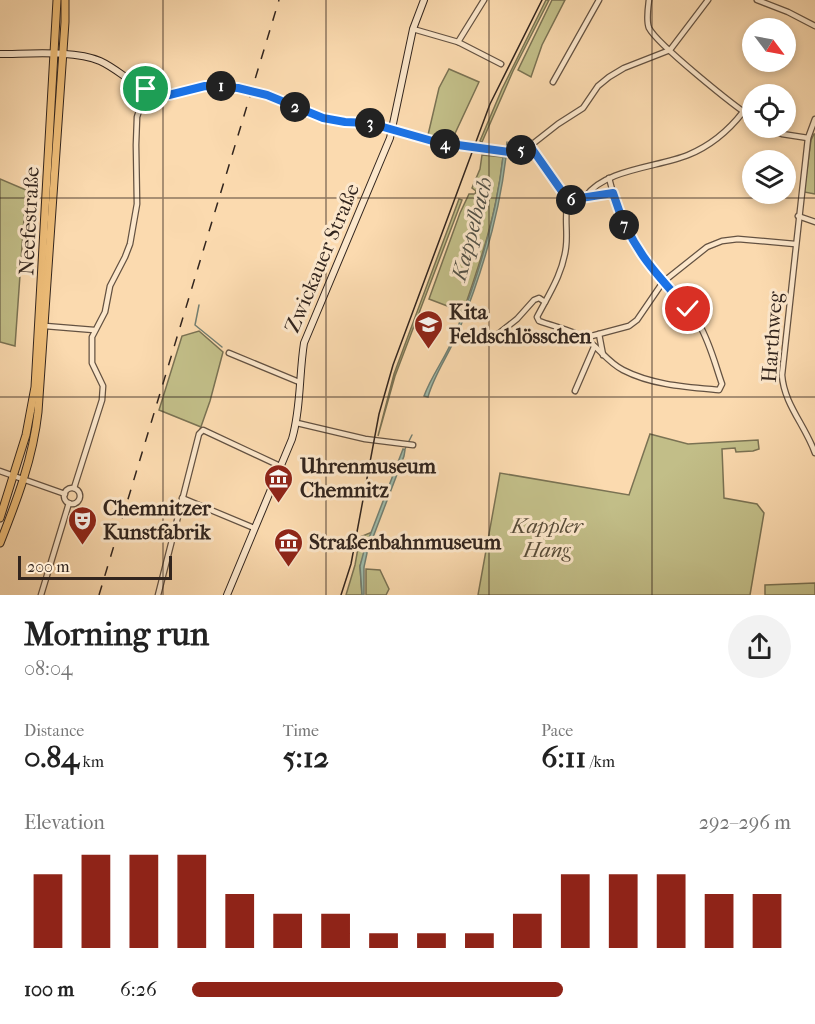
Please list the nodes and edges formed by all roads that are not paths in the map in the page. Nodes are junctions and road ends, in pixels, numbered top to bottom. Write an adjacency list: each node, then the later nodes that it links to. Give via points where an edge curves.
1 (57, 0): 14 (main road, Neefestraße)
2 (65, 0): 14 (main road, Neefestraße)
3 (424, 0): 10 (main road, Zwickauer Straße)
4 (484, 0): 11 (street)
5 (599, 0): 16 (street)
6 (649, 0): 12 (street, via 649,28)
7 (708, 0): 12 (street)
8 (757, 0): 9 (street)
9 (815, 26)
10 (413, 29): 11 (street); 21 (main road, Zwickauer Straße)
11 (458, 42): 15 (street)
12 (670, 50): 18 (street); 24 (street, via 609,77 584,108)
13 (0, 54): 14 (main road)
14 (59, 55): 17 (main road, via 99,60); 34 (main road, Neefestraße); 49 (main road, Neefestraße, via 36,376 30,421)
15 (501, 64)
16 (553, 82)
17 (146, 89): 21 (main road, via 169,95 205,86 238,88 267,95 323,118); 35 (street, via 138,117 136,204 129,244 110,286 103,316)
18 (742, 111)
19 (742, 113): 25 (street, via 717,138 689,154)
20 (815, 118): 23 (street, Harthweg)
21 (392, 130): 24 (street, via 436,142 506,152); 42 (main road, Zwickauer Straße, via 304,343)
22 (796, 136): 23 (street)
23 (808, 138): 29 (street, Harthweg)
24 (530, 146): 28 (street)
25 (609, 178): 26 (street); 27 (street)
26 (613, 193): 27 (street); 32 (street, via 632,241)
27 (586, 196): 28 (street)
28 (568, 200): 33 (street, via 563,262)
29 (798, 216): 30 (street); 31 (street, Harthweg)
30 (815, 222)
31 (795, 244): 32 (street, via 722,241 694,255); 46 (street, Harthweg, via 783,391)
32 (663, 282): 36 (street, via 637,320); 41 (street, via 688,309 706,337 722,384 718,390 640,377 622,370)
33 (545, 302): 37 (street, via 534,300); 38 (street, via 537,317 539,321)
34 (45, 326): 35 (street); 50 (main road, Neefestraße, via 35,437)
35 (94, 330): 51 (street, via 91,357 103,386 103,397)
36 (599, 334): 38 (street); 41 (street)
37 (493, 338)
38 (584, 338): 39 (street)
39 (594, 347): 41 (street); 43 (street)
40 (229, 353): 42 (street)
41 (603, 355)
42 (299, 382): 44 (main road, Zwickauer Straße)
43 (575, 392)
44 (297, 423): 45 (street, via 365,439); 47 (main road, Zwickauer Straße)
45 (413, 445)
46 (815, 453)
47 (280, 466): 53 (street, via 204,430 197,438); 56 (main road, Zwickauer Straße)
48 (0, 471): 49 (street)
49 (14, 476): 50 (street); 55 (main road, Neefestraße)
50 (24, 480): 52 (street); 57 (main road, Neefestraße)
51 (74, 488): 52 (street); 54 (street, via 80,498)
52 (64, 494): 54 (street)
53 (182, 498): 56 (street); 59 (street)
54 (69, 503): 58 (street)
55 (0, 518)
56 (254, 528): 60 (main road, Zwickauer Straße)
57 (0, 543)
58 (41, 595)
59 (158, 595)
60 (228, 595)

